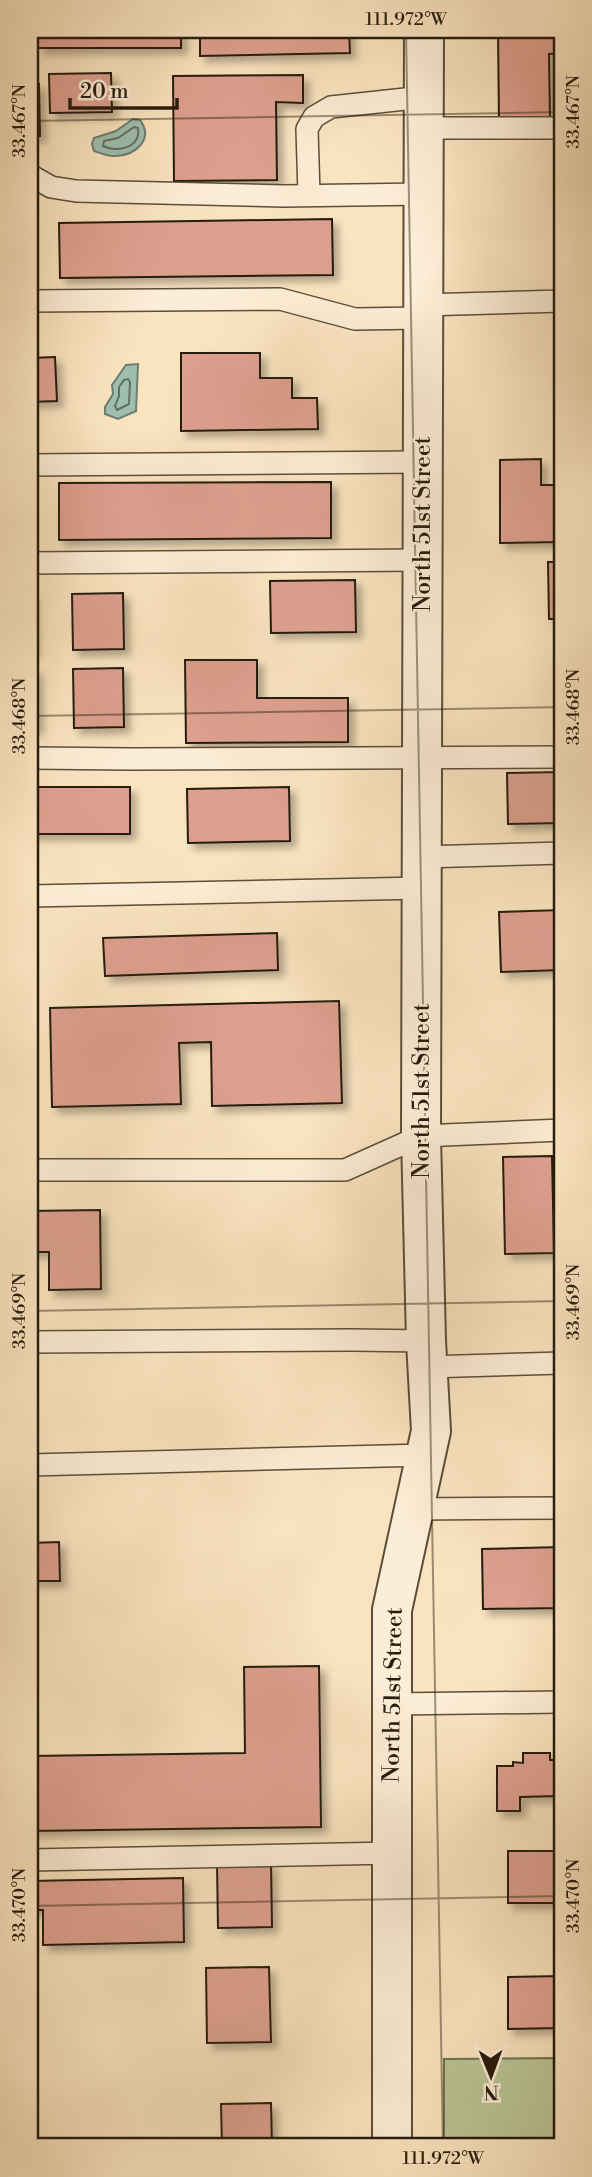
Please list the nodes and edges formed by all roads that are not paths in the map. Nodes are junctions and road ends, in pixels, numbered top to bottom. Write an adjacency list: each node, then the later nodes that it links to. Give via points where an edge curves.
1 (424, 30): 2 (street, North 51st Street)
2 (424, 112): 3 (lane); 5 (street, North 51st Street); 6 (lane, via 331,107 314,117 307,129)
3 (562, 128)
4 (30, 175): 6 (lane, via 51,187 76,191)
5 (424, 194): 6 (lane); 9 (street, North 51st Street)
6 (309, 195)
7 (30, 301): 9 (lane, via 280,299 355,319)
8 (562, 301): 9 (lane)
9 (423, 311): 10 (street, North 51st Street)
10 (423, 461): 11 (lane); 12 (street, North 51st Street)
11 (30, 465)
12 (423, 560): 13 (lane); 16 (street, North 51st Street)
13 (30, 563)
14 (562, 757): 16 (lane)
15 (30, 758): 16 (lane)
16 (423, 758): 18 (street, North 51st Street)
17 (562, 853): 18 (lane)
18 (422, 872): 19 (lane); 21 (street, North 51st Street)
19 (30, 896)
20 (562, 1130): 21 (lane)
21 (421, 1136): 22 (lane, via 345,1170); 24 (street, North 51st Street)
22 (30, 1170)
23 (30, 1342): 24 (lane, via 339,1340)
24 (427, 1354): 25 (lane); 26 (street, North 51st Street, via 430,1431)
25 (562, 1363)
26 (425, 1455): 27 (lane); 29 (street, North 51st Street)
27 (30, 1465)
28 (562, 1508): 29 (lane)
29 (414, 1509): 31 (street, North 51st Street, via 392,1610)
30 (562, 1702): 31 (lane)
31 (392, 1704): 32 (street, North 51st Street)
32 (392, 1853): 33 (lane); 34 (street, North 51st Street)
33 (30, 1860)
34 (392, 2147)

